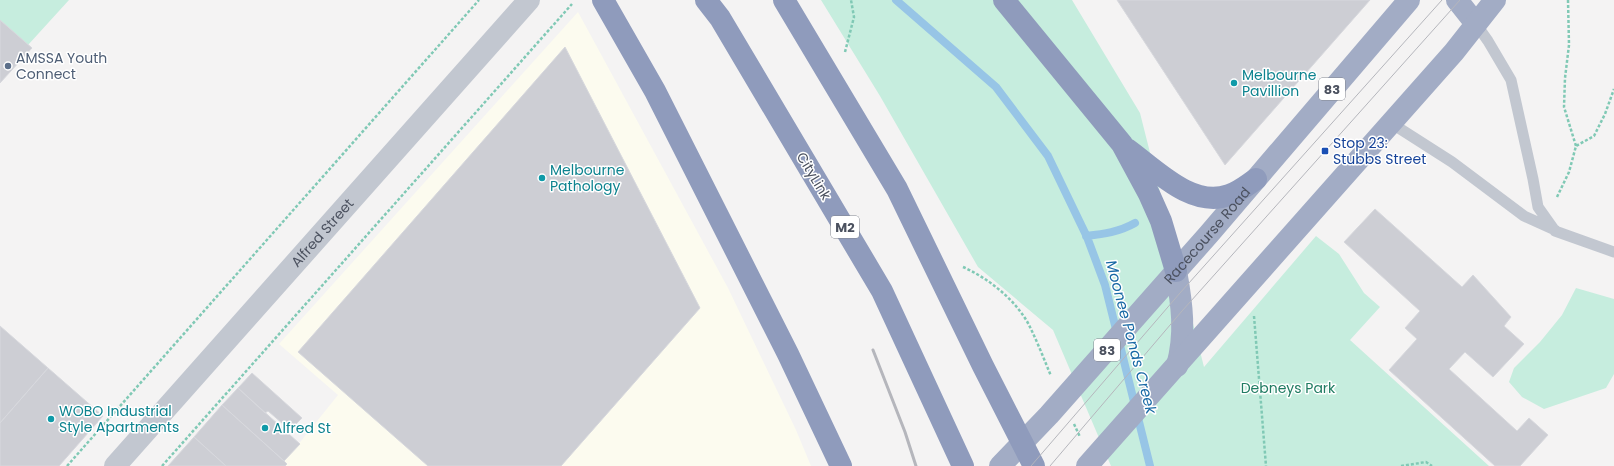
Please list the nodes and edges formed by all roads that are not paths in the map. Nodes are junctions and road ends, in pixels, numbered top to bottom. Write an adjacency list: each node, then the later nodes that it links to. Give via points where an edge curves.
1 (529, 0): 17 (street, Alfred Street)
2 (603, 0): 18 (highway, via 655,91 788,354)
3 (706, 0): 19 (highway, CityLink / M2, via 720,18 882,291)
4 (784, 0): 21 (highway, via 898,189)
5 (1004, 0): 11 (highway)
6 (1409, 0): 12 (highway, Racecourse Road / 83)
7 (1457, 0): 9 (highway)
8 (1495, 0): 9 (highway)
9 (1476, 24): 10 (highway); 13 (lane, via 1511,80 1538,207)
10 (1391, 123): 13 (lane, via 1452,162 1524,216); 16 (highway)
11 (1122, 144): 12 (highway, via 1182,189 1196,196 1221,197 1235,193); 15 (highway, via 1161,221)
12 (1256, 179): 15 (highway, Racecourse Road / 83)
13 (1555, 231): 14 (lane)
14 (1614, 252)
15 (1170, 278): 16 (highway, via 1182,304 1183,331); 20 (highway, Racecourse Road / 83, via 1049,415)
16 (1177, 366): 22 (highway)
17 (115, 466)
18 (841, 466)
19 (963, 466)
20 (1000, 466)
21 (1034, 466)
22 (1088, 466)

